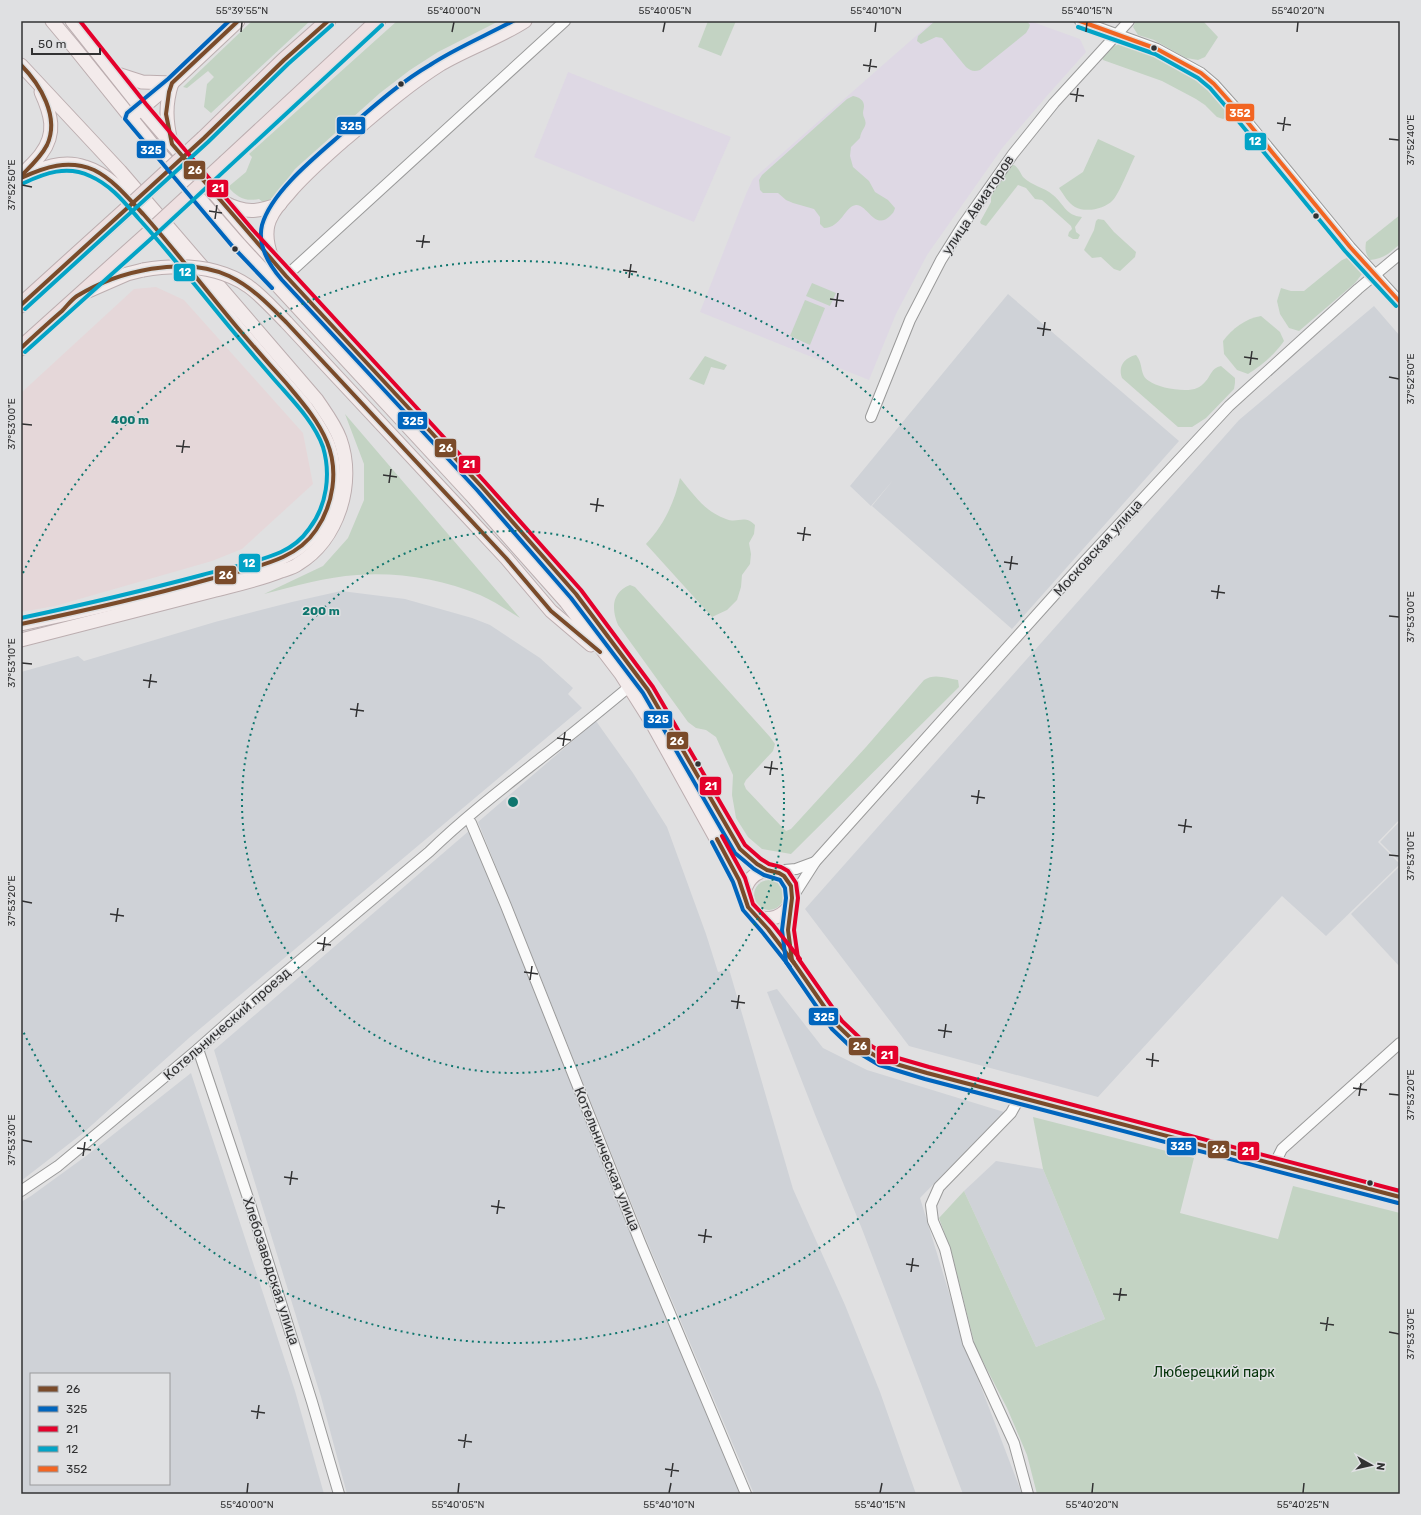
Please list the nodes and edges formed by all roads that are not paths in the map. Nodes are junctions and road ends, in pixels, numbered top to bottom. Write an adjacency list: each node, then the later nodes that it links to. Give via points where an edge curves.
1 (52, 21): 18 (main road)
2 (72, 21): 14 (main road)
3 (238, 21): 16 (main road)
4 (328, 21): 29 (highway, bridge)
5 (378, 21): 27 (highway, bridge)
6 (512, 21): 11 (main road)
7 (525, 21): 11 (main road)
8 (565, 21): 26 (street)
9 (1080, 21): 12 (street)
10 (1129, 21): 12 (street, улица Авиаторов)
11 (498, 35): 22 (main road, via 443,63 397,95 312,168)
12 (1117, 35): 25 (street, via 1157,49 1201,72 1245,119 1368,269); 31 (street, улица Авиаторов, via 1017,149 963,225 941,260 910,320)
13 (21, 65): 15 (main road)
14 (113, 72): 16 (main road, via 142,82); 17 (main road)
15 (36, 82): 20 (main road, via 52,125 47,144); 33 (main road, via 120,171 317,400 340,439 346,476 338,516 316,550 298,565 253,580)
16 (172, 83): 17 (main road); 19 (main road, via 166,114)
17 (141, 108): 18 (main road); 19 (main road)
18 (131, 118): 34 (main road, via 238,243 566,602)
19 (172, 144): 21 (main road)
20 (21, 177): 32 (main road, via 45,168 70,164 96,171 120,189 162,234 306,407 328,443 334,479 332,497 318,527 292,553 271,562 188,585)
21 (221, 202): 22 (main road, via 251,212); 24 (main road)
22 (280, 204): 24 (main road, via 271,216 268,228 268,248)
23 (1400, 254): 25 (street, Московская улица)
24 (273, 261): 26 (main road)
25 (1376, 274): 28 (street); 39 (street, Московская улица, via 1229,406 1084,562)
26 (286, 276): 40 (main road, via 429,428 576,594 648,690 740,849 756,864)
27 (79, 295): 30 (highway); 34 (main road, bridge, via 127,274 173,266 221,273 248,286 276,311 350,388 551,610)
28 (1400, 302)
29 (21, 305)
30 (21, 348)
31 (871, 417)
32 (21, 624)
33 (21, 640)
34 (611, 661): 35 (main road)
35 (629, 687): 36 (street, Котельнический проезд); 41 (main road, via 690,789 739,880)
36 (542, 758): 37 (street, Котельнический проезд); 38 (street, Котельнический проезд)
37 (471, 823): 38 (street, Котельнический проезд); 52 (street, Котельническая улица, via 640,1242)
38 (429, 852): 46 (street, Котельнический проезд)
39 (815, 862): 40 (street, Московская улица, via 796,869); 42 (street, Московская улица)
40 (770, 870): 41 (main road, via 761,871 751,878); 42 (main road, via 779,872 788,880)
41 (744, 895): 43 (main road, via 748,907)
42 (792, 901): 43 (main road, via 784,913 773,918); 44 (main road, via 788,930)
43 (756, 916): 44 (main road)
44 (792, 960): 47 (main road, via 837,1025 858,1045 882,1060)
45 (1400, 1043): 48 (street, via 1282,1149)
46 (198, 1050): 49 (street, Котельнический проезд, via 58,1166); 51 (street, Хлебозаводская улица, via 255,1220)
47 (1019, 1096): 48 (main road); 53 (street, via 1011,1113 939,1187 931,1205 933,1221 945,1249 968,1342 1014,1443)
48 (1275, 1164): 50 (main road)
49 (21, 1191)
50 (1400, 1197)
51 (340, 1494)
52 (746, 1494)
53 (1028, 1494)

